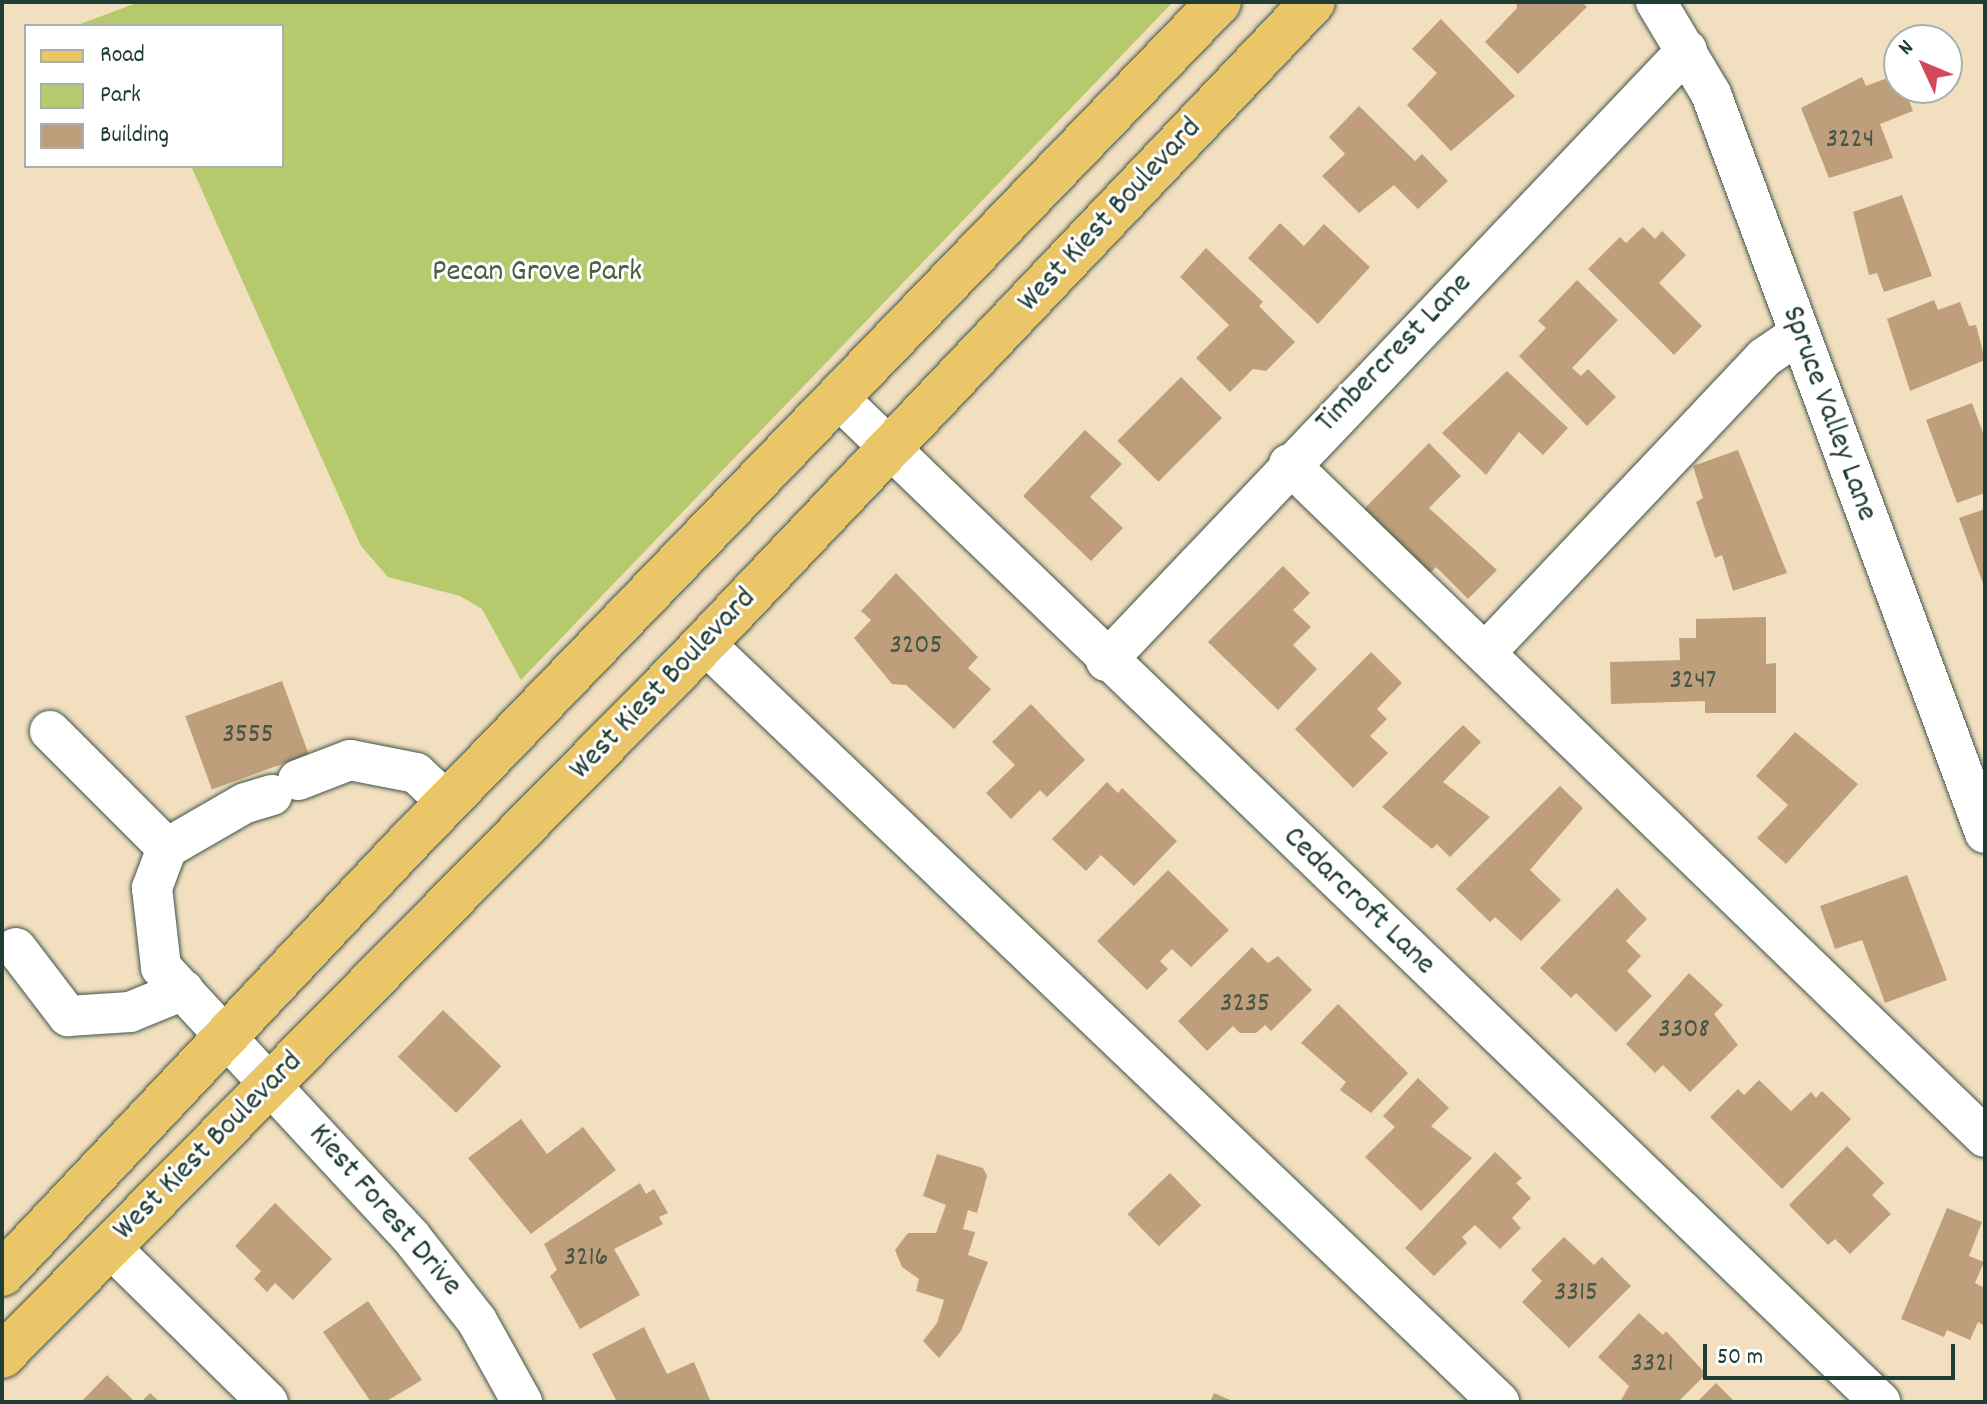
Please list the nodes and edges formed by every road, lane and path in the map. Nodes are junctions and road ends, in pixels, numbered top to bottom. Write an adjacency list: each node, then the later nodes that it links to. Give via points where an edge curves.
1 (1219, 2): 6 (main road, West Kiest Boulevard)
2 (1313, 2): 7 (main road, West Kiest Boulevard)
3 (1656, 2): 4 (street, Spruce Valley Lane)
4 (1687, 50): 5 (street, Spruce Valley Lane, via 1711,94); 8 (street, Timbercrest Lane)
5 (1799, 334): 10 (street, via 1765,357); 14 (street, Spruce Valley Lane)
6 (839, 399): 7 (street, Cedarcroft Lane); 13 (main road, West Kiest Boulevard)
7 (891, 449): 9 (main road, West Kiest Boulevard); 11 (street, Cedarcroft Lane)
8 (1289, 464): 10 (street); 11 (street, Timbercrest Lane)
9 (705, 644): 19 (main road, West Kiest Boulevard); 26 (street)
10 (1485, 653): 20 (street)
11 (1106, 661): 27 (street, Cedarcroft Lane)
12 (50, 731): 15 (street)
13 (448, 803): 15 (street, via 416,773 350,760 245,803); 18 (main road, West Kiest Boulevard)
14 (1985, 833)
15 (167, 848): 17 (street, Kiest Forest Drive, via 152,888 161,967)
16 (16, 948): 17 (street, via 68,1016 130,1012)
17 (184, 990): 18 (street, Kiest Forest Drive)
18 (227, 1034): 19 (street, Kiest Forest Drive); 22 (main road, West Kiest Boulevard)
19 (273, 1083): 21 (main road, West Kiest Boulevard); 25 (street, Kiest Forest Drive, via 468,1309)
20 (1985, 1137)
21 (110, 1247): 23 (main road, West Kiest Boulevard); 24 (street)
22 (2, 1274)
23 (2, 1356)
24 (268, 1402)
25 (522, 1402)
26 (1499, 1402)
27 (1880, 1402)

